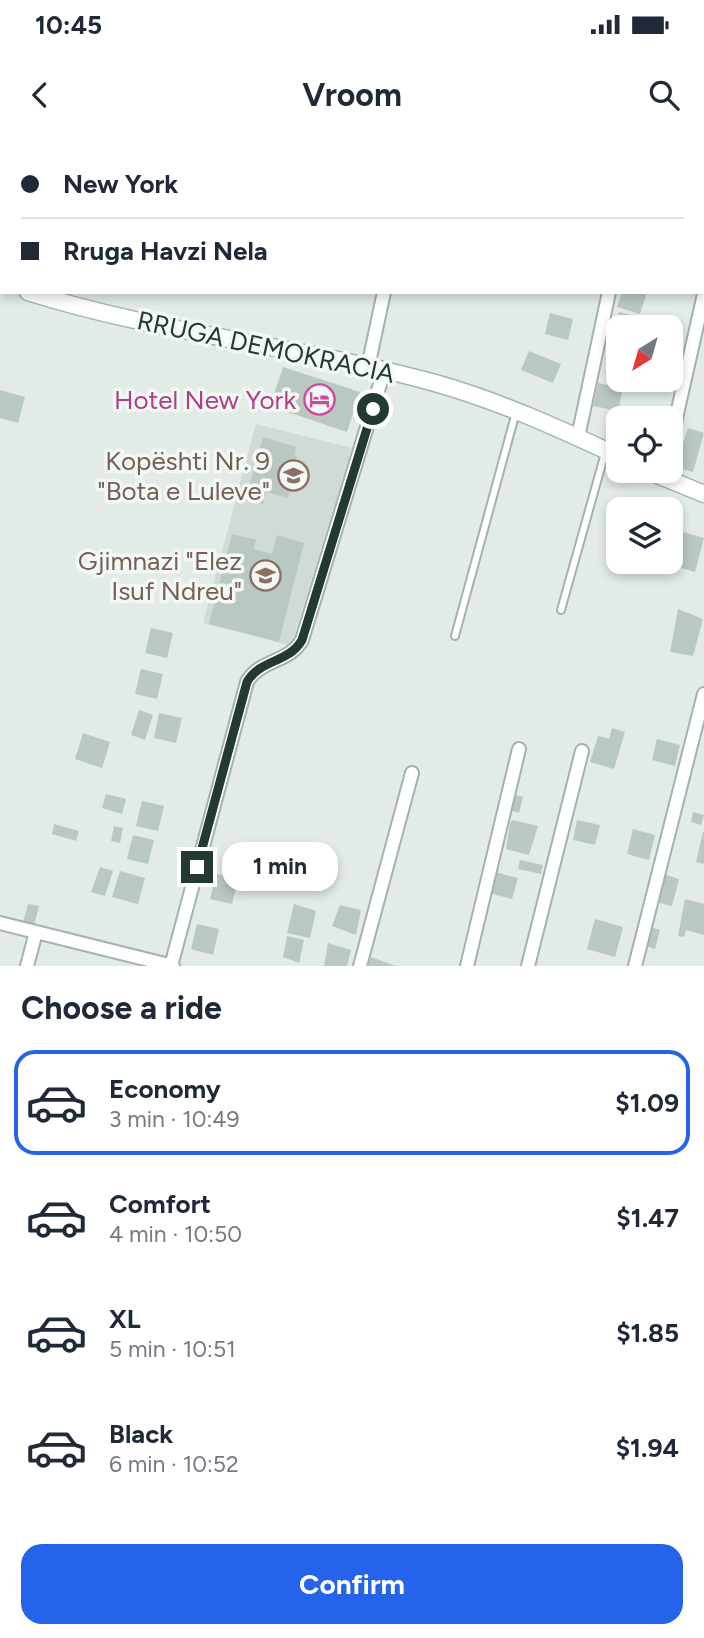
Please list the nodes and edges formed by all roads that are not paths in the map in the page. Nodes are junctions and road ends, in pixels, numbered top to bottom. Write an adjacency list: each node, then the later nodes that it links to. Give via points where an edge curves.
1 (35, 294): 5 (main road, RRUGA DEMOKRACIA, via 105,314)
2 (384, 294): 5 (street)
3 (609, 294): 8 (street)
4 (704, 294): 6 (street)
5 (376, 369): 7 (main road, RRUGA DEMOKRACIA); 22 (street, via 302,640 288,656 251,674 242,694)
6 (679, 406)
7 (517, 410): 8 (main road, RRUGA DEMOKRACIA); 14 (lane)
8 (578, 437): 9 (main road, RRUGA DEMOKRACIA)
9 (606, 451)
10 (606, 472): 13 (lane)
11 (680, 483): 12 (main road)
12 (704, 494)
13 (561, 610)
14 (455, 636)
15 (704, 694): 26 (street)
16 (519, 750): 24 (street)
17 (582, 751): 25 (street)
18 (412, 773): 23 (street)
19 (0, 923): 20 (street)
20 (36, 932): 21 (street); 22 (street)
21 (27, 966)
22 (172, 966)
23 (360, 966)
24 (467, 966)
25 (528, 966)
26 (635, 966)

